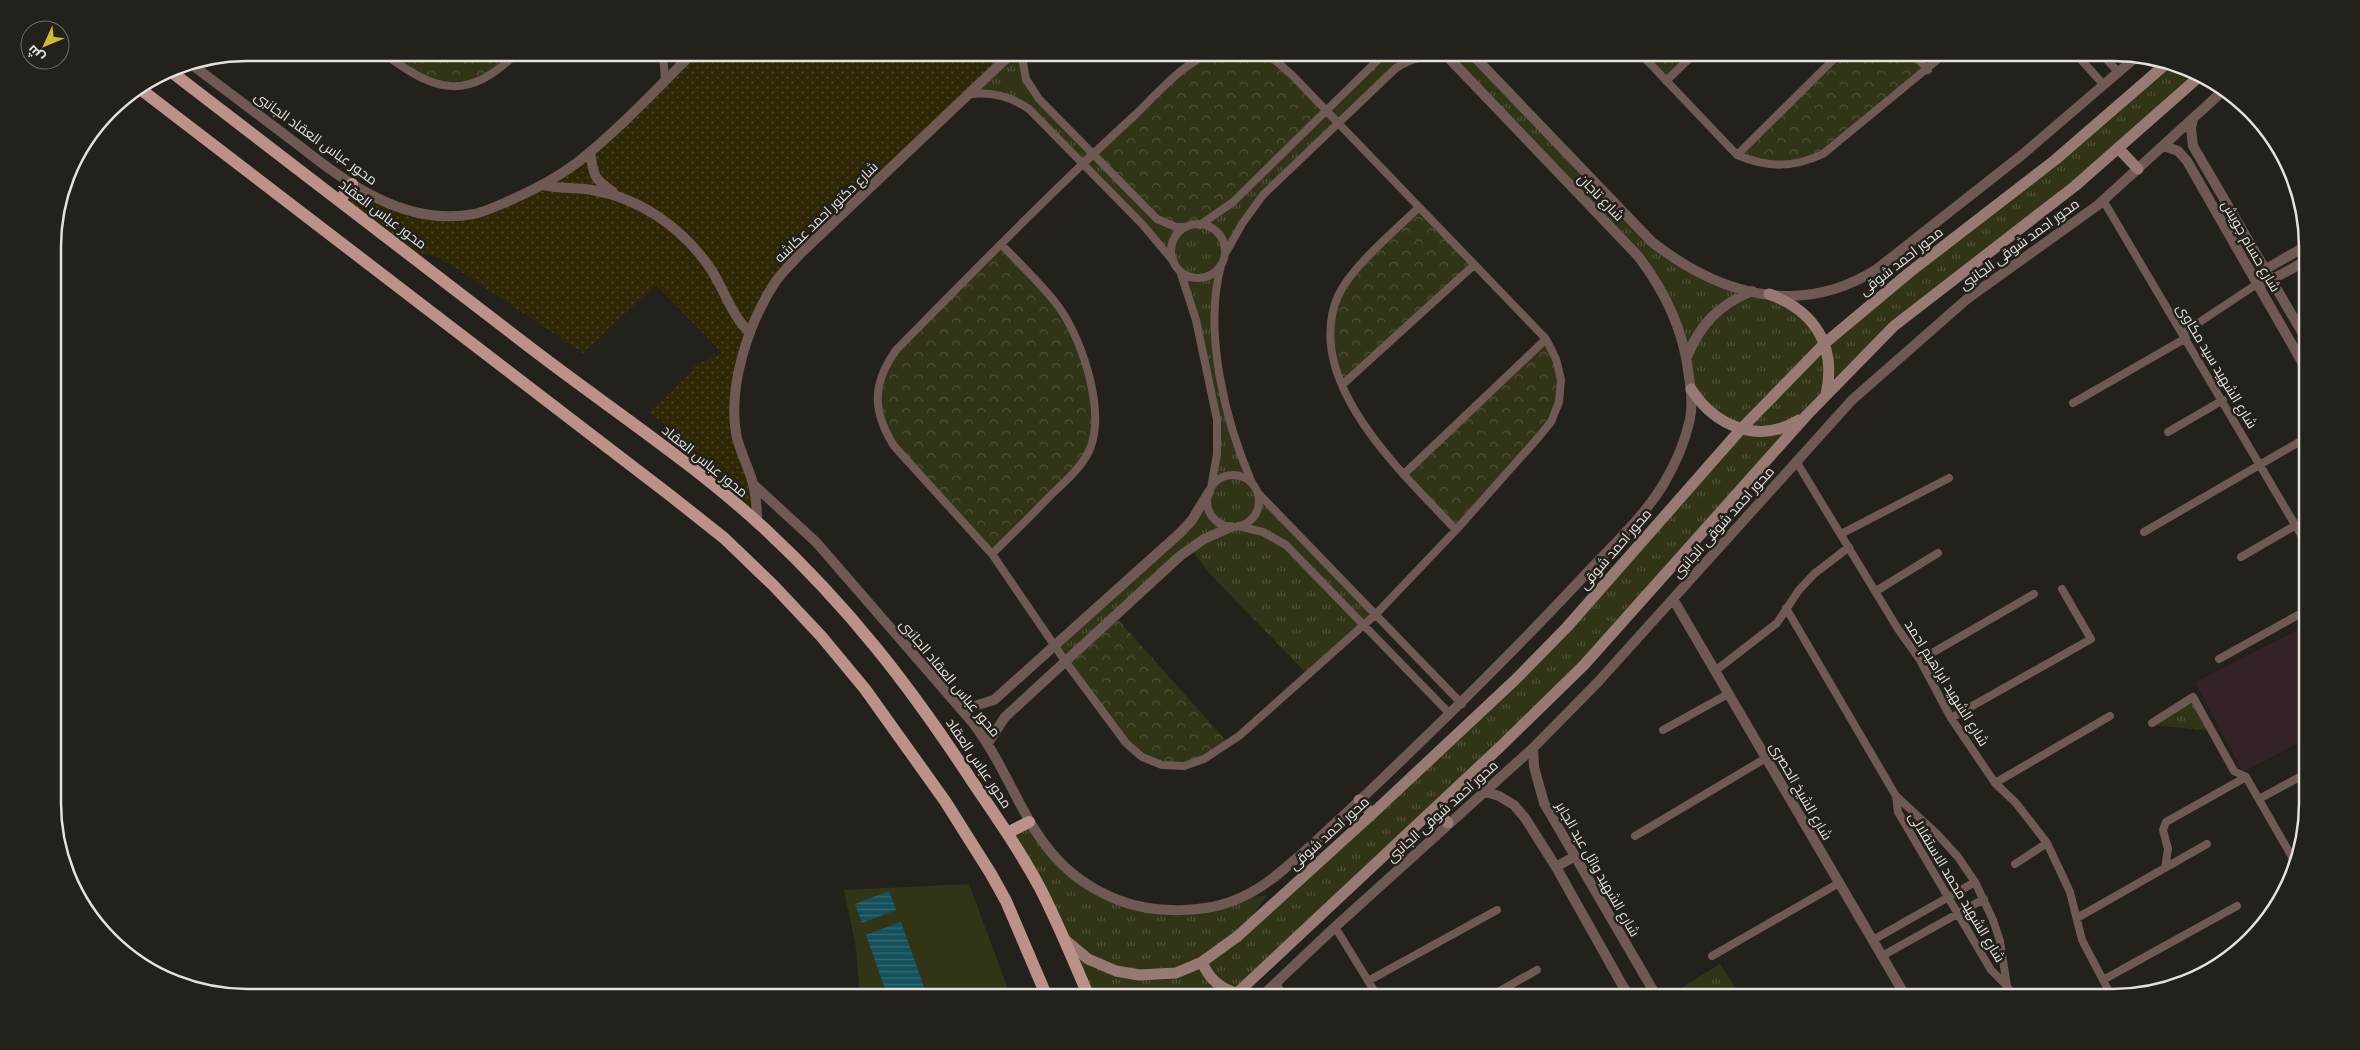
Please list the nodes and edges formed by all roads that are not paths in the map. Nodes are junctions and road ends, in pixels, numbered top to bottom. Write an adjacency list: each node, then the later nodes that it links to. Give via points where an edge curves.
1 (396, 61): 2 (street, via 422,78 454,87 486,79)
2 (507, 61)
3 (664, 61): 27 (street)
4 (685, 61): 27 (street, محور عباس العقاد الجانبى)
5 (1004, 61): 31 (street, شارع دكتور احمد عكاشه)
6 (1022, 61): 39 (street, via 1032,90)
7 (1196, 61): 39 (street)
8 (1276, 61): 33 (street)
9 (1377, 61): 33 (street)
10 (1408, 61): 35 (street, via 1396,68)
11 (1451, 61): 52 (street, شارع تاجان)
12 (1479, 61): 49 (street, شارع تاجان)
13 (1647, 61): 28 (street)
14 (1687, 61): 28 (street)
15 (1832, 61): 40 (street)
16 (1920, 61): 23 (street)
17 (1938, 61): 23 (street)
18 (2082, 61): 29 (street)
19 (2108, 61): 24 (street)
20 (2130, 62): 24 (street)
21 (197, 68): 43 (street, محور عباس العقاد الجانبى)
22 (2161, 68): 70 (main road, محور احمد شوقى, via 2055,160)
23 (1928, 70): 40 (street, via 1838,144 1807,162 1771,166)
24 (2119, 73): 29 (street)
25 (176, 75): 46 (main road, محور عباس العقاد)
26 (2195, 80): 37 (main road)
27 (665, 81): 38 (street, محور عباس العقاد الجانبى)
28 (1666, 81): 40 (street)
29 (2104, 85): 65 (street, شارع تاجان, via 2024,154 1857,281 1813,295)
30 (145, 92): 164 (main road, via 671,496 724,538 773,585 865,689 945,801 1006,901)
31 (970, 94): 41 (street, via 995,94 1029,108); 67 (street, شارع دكتور احمد عكاشه, via 802,252 777,280)
32 (2219, 95): 34 (street, محور احمد شوقى الجانبى)
33 (1327, 111): 35 (street); 50 (street, via 1233,202)
34 (2193, 119): 36 (street, محور احمد شوقى الجانبى); 60 (street, شارع حسام جويش, via 2190,128 2193,146)
35 (1338, 123): 48 (street); 55 (street, via 1263,195)
36 (2164, 146): 42 (street, محور احمد شوقى الجانبى); 63 (street, شارع حسام جويش, via 2183,155)
37 (2118, 148): 42 (main road); 75 (main road, via 2028,223 1894,326)
38 (590, 152): 44 (street, محور عباس العقاد الجانبى); 45 (street, via 594,175)
39 (1092, 154): 41 (street); 51 (street, via 1157,219 1176,227)
40 (1737, 155)
41 (1083, 164): 53 (street); 56 (street)
42 (2138, 169): 47 (street, محور احمد شوقى الجانبى)
43 (352, 184): 44 (street, محور عباس العقاد الجانبى, via 394,206 426,214 459,216 493,208); 46 (main road)
44 (542, 185): 45 (street, via 588,189)
45 (618, 196): 67 (street, via 665,221 695,249 719,281 736,318)
46 (340, 200): 90 (main road, محور عباس العقاد, via 525,344 690,466)
47 (2103, 200): 68 (street, شارع الشهيد سيد مكاوى); 82 (street, محور احمد شوقى الجانبى, via 1967,299 1852,400)
48 (1419, 207): 57 (street); 73 (street, via 1350,276 1338,296 1331,340)
49 (1631, 221): 52 (street); 64 (street, شارع تاجان, via 1652,242 1682,264 1725,284)
50 (1200, 225): 51 (street); 55 (street, via 1221,237)
51 (1186, 227): 56 (street, via 1173,242)
52 (1617, 235): 72 (street, شارع تاجان, via 1638,256 1665,296 1680,330)
53 (1001, 244): 99 (street, via 1056,303 1069,324 1092,389 1096,428 1089,450 1078,468); 99 (street, via 896,350 879,380 877,397 882,423 894,446)
54 (2299, 250): 60 (street)
55 (1225, 254): 59 (street)
56 (1174, 262): 61 (street)
57 (1474, 265): 69 (street); 73 (street)
58 (2299, 265): 62 (street)
59 (1221, 266): 61 (street, via 1202,278); 86 (street, via 1214,301 1213,337 1229,418)
60 (2266, 269): 62 (street, شارع حسام جويش); 63 (street)
61 (1180, 271): 88 (street, via 1196,320 1217,420 1217,454)
62 (2272, 280): 63 (street); 66 (street, شارع حسام جويش)
63 (2257, 284): 68 (street); 71 (street, شارع حسام جويش)
64 (1752, 291): 65 (street, شارع تاجان); 72 (street, via 1734,299 1711,316 1694,340)
65 (1769, 294): 70 (main road, via 1803,312 1816,326)
66 (2299, 327)
67 (750, 333): 87 (street, شارع دكتور احمد عكاشه, via 738,377 734,420 738,443)
68 (2185, 336): 76 (street, شارع الشهيد سيد مكاوى); 77 (street)
69 (1546, 339): 84 (street); 93 (street, via 1556,358 1561,380 1559,402 1550,422)
70 (1824, 343): 75 (main road, via 1830,369); 79 (main road, محور احمد شوقى)
71 (2299, 357)
72 (1687, 358): 74 (street, شارع تاجان)
73 (1342, 385): 84 (street, via 1358,418 1379,448)
74 (1690, 389): 79 (main road, via 1712,414); 115 (street, via 1691,415 1685,439 1662,486 1626,530)
75 (1826, 395): 78 (main road)
76 (2223, 400): 80 (street); 83 (street, شارع الشهيد سيد مكاوى)
77 (2073, 403)
78 (1807, 415): 79 (main road, via 1776,429); 132 (main road, via 1584,665)
79 (1741, 429): 133 (main road, محور احمد شوقى, via 1561,632 1507,688)
80 (2168, 432)
81 (2299, 442): 83 (street)
82 (1796, 461): 96 (street, شارع الشهيد ابراهيم احمد); 104 (street, محور احمد شوقى الجانبى)
83 (2260, 464): 91 (street, شارع الشهيد سيد مكاوى); 95 (street)
84 (1404, 474): 93 (street)
85 (1949, 478): 96 (street)
86 (1252, 482): 88 (street, via 1244,477 1226,476 1217,480); 89 (street)
87 (754, 485): 90 (street, شارع دكتور احمد عكاشه); 116 (street, محور عباس العقاد الجانبى, via 816,542)
88 (1210, 490): 92 (street, via 1208,502 1215,519); 109 (street, via 1182,532)
89 (1258, 492): 92 (street, via 1258,510 1253,518); 106 (street)
90 (757, 522): 136 (main road, محور عباس العقاد, via 844,607 890,662)
91 (2296, 525): 94 (street, شارع الشهيد سيد مكاوى); 100 (street)
92 (1235, 526): 108 (street, via 1264,532 1286,545); 112 (street, via 1204,539 1180,556)
93 (1456, 530): 106 (street)
94 (2299, 530)
95 (2144, 532)
96 (1841, 534): 97 (street, شارع الشهيد ابراهيم احمد)
97 (1849, 547): 102 (street, شارع الشهيد ابراهيم احمد); 105 (street, via 1814,574)
98 (1938, 553): 102 (street)
99 (992, 554): 109 (street)
100 (2241, 557)
101 (2062, 589): 119 (street, via 2092,639)
102 (1876, 591): 111 (street, شارع الشهيد ابراهيم احمد)
103 (2034, 594): 111 (street)
104 (1673, 599): 113 (street, شارع الشيخ الحصرى); 123 (street, محور احمد شوقى الجانبى)
105 (1786, 608): 113 (street, via 1777,623); 129 (street, شارع الشهيد محمد الاستقلالى)
106 (1376, 614): 108 (street); 115 (street)
107 (2299, 614): 110 (street)
108 (1364, 625): 112 (street, via 1239,736 1204,759 1184,766 1162,765 1149,760 1126,743); 117 (street)
109 (1055, 646): 112 (street); 116 (street, via 994,700 971,707)
110 (2219, 658)
111 (1920, 660): 119 (street, شارع الشهيد ابراهيم احمد)
112 (1065, 661): 122 (street, via 1005,717)
113 (1715, 671): 114 (street, شارع الشيخ الحصرى)
114 (1728, 694): 121 (street); 124 (street, شارع الشيخ الحصرى)
115 (1462, 704): 117 (street)
116 (958, 706): 122 (street, محور عباس العقاد الجانبى)
117 (1450, 714): 131 (street)
118 (2110, 716): 127 (street)
119 (1951, 718): 127 (street, شارع الشهيد ابراهيم احمد)
120 (2152, 723): 126 (street, via 2193,697 2234,771)
121 (1663, 730)
122 (988, 743): 134 (street, محور عباس العقاد الجانبى)
123 (1534, 748): 128 (street, محور احمد شوقى الجانبى); 141 (street, شارع الشهيد وائل عبد الجابر, via 1534,767 1544,803)
124 (1766, 758): 137 (street); 146 (street, شارع الشيخ الحصرى)
125 (2299, 776): 130 (street)
126 (2246, 777): 130 (street); 144 (street, via 2166,822 2163,830 2168,849)
127 (1995, 783): 138 (street, شارع الشهيد ابراهيم احمد)
128 (1483, 791): 135 (street, محور احمد شوقى الجانبى); 143 (street, via 1514,805)
129 (1896, 796): 145 (street, شارع الشهيد محمد الاستقلالى, via 1938,834); 147 (street, شارع الشهيد محمد الاستقلالى, via 1898,812)
130 (2259, 799): 140 (street)
131 (1359, 800): 133 (main road); 134 (street, محور عباس العقاد الجانبى, via 1269,883 1240,899 1208,908 1175,910 1137,906 1100,892 1067,871 1045,847)
132 (1434, 809): 135 (main road); 167 (main road)
133 (1372, 814): 158 (main road, محور احمد شوقى, via 1238,936)
134 (1029, 822): 136 (main road)
135 (1448, 823): 153 (street, محور احمد شوقى الجانبى)
136 (1007, 833): 154 (main road, محور عباس العقاد, via 1039,886)
137 (1635, 836)
138 (2047, 844): 142 (street); 152 (street, شارع الشهيد ابراهيم احمد, via 2070,892)
139 (2207, 844): 144 (street)
140 (2291, 855)
141 (1575, 856): 143 (street); 173 (street, شارع الشهيد وائل عبد الجابر)
142 (2014, 864)
143 (1556, 867): 172 (street)
144 (2165, 868): 152 (street)
145 (1975, 882): 147 (street); 148 (street, شارع الشهيد محمد الاستقلالى)
146 (1839, 883): 155 (street, شارع الشيخ الحصرى); 156 (street)
147 (1949, 897): 151 (street, شارع الشهيد محمد الاستقلالى); 155 (street)
148 (1984, 898): 151 (street); 163 (street, شارع الشهيد محمد الاستقلالى, via 2000,941)
149 (2237, 906): 160 (street)
150 (1497, 910): 161 (street)
151 (1958, 913): 157 (street); 163 (street, شارع الشهيد محمد الاستقلالى, via 1991,970)
152 (2077, 918): 160 (street, شارع الشهيد ابراهيم احمد, via 2082,940)
153 (1335, 927): 161 (street); 162 (street, محور احمد شوقى الجانبى)
154 (1064, 939): 158 (main road, محور احمد شوقى, via 1088,958 1116,971 1139,975 1176,973); 165 (main road, محور عباس العقاد)
155 (1873, 940): 157 (street, شارع الشيخ الحصرى)
156 (1712, 956)
157 (1882, 956): 174 (street, شارع الشيخ الحصرى)
158 (1202, 962): 166 (main road, via 1216,983)
159 (1537, 970): 171 (street)
160 (2103, 980): 176 (street, شارع الشهيد ابراهيم احمد)
161 (1368, 981): 170 (street)
162 (1276, 983): 168 (street, محور احمد شوقى الجانبى); 169 (street)
163 (2007, 986): 175 (street, شارع الشهيد محمد الاستقلالى)
164 (1044, 989)
165 (1086, 989)
166 (1226, 989)
167 (1241, 989)
168 (1270, 989)
169 (1278, 989)
170 (1373, 989)
171 (1503, 989)
172 (1625, 989)
173 (1652, 989)
174 (1901, 989)
175 (2009, 989)
176 (2108, 989)

